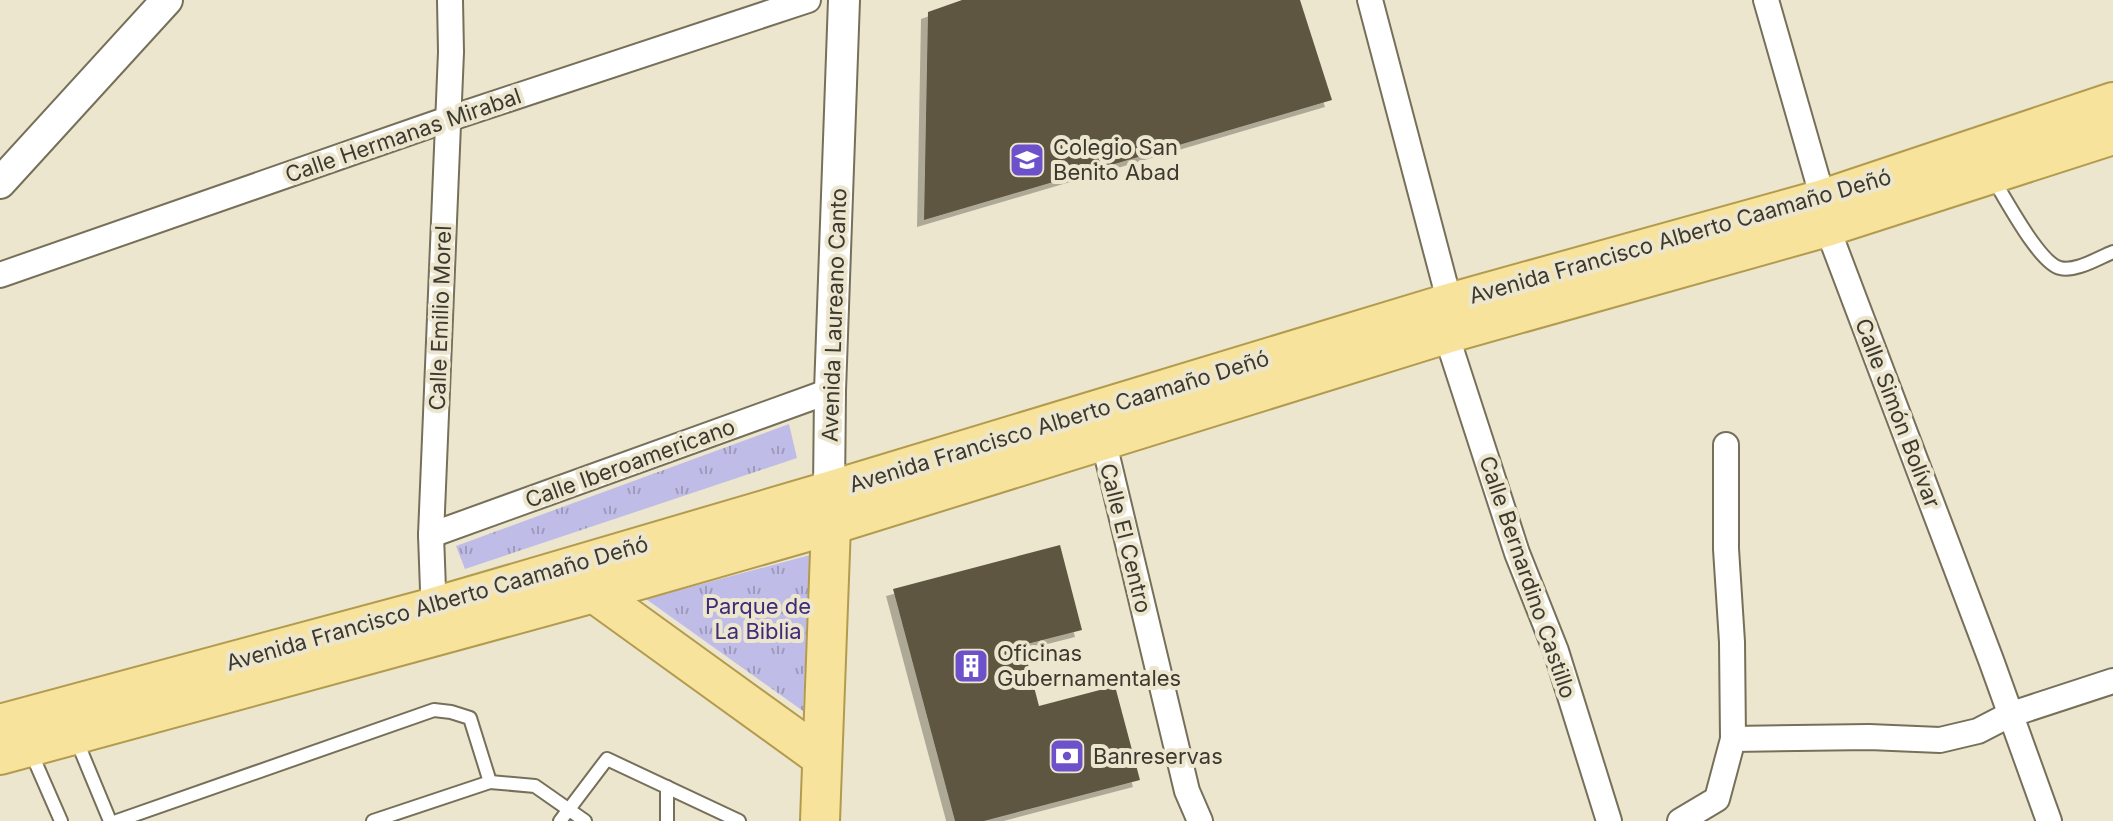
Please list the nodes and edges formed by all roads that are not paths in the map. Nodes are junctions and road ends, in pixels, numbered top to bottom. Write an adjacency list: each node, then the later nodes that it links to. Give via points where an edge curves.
1 (167, 0): 11 (street)
2 (450, 0): 8 (street, Calle Emilio Morel)
3 (808, 0): 8 (street, Calle Hermanas Mirabal)
4 (844, 0): 16 (street, Avenida Laureano Canto)
5 (1370, 0): 15 (street, Calle Bernardino Castillo)
6 (1766, 0): 12 (street, Calle Simón Bolívar)
7 (2113, 102): 12 (main road, Avenida Francisco Alberto Caamaño Deñó)
8 (448, 119): 14 (street, Calle Hermanas Mirabal); 20 (street, Calle Emilio Morel)
9 (2113, 135): 10 (main road, Avenida Francisco Alberto Caamaño Deñó)
10 (1990, 174): 12 (main road, Avenida Francisco Alberto Caamaño Deñó); 13 (lane, via 2044,259 2060,268)
11 (0, 183)
12 (1825, 213): 15 (main road, Avenida Francisco Alberto Caamaño Deñó); 24 (street, Calle Simón Bolívar)
13 (2113, 252)
14 (0, 275)
15 (1451, 322): 17 (main road, Avenida Francisco Alberto Caamaño Deñó); 19 (main road, Avenida Francisco Alberto Caamaño Deñó); 42 (street, Calle Bernardino Castillo, via 1517,553 1556,651)
16 (830, 391): 19 (street, Avenida Laureano Canto); 20 (street, Calle Iberoamericano)
17 (1103, 439): 19 (main road, Avenida Francisco Alberto Caamaño Deñó); 41 (street, Calle El Centro, via 1187,791)
18 (1726, 445): 26 (street)
19 (830, 508): 21 (main road, Avenida Francisco Alberto Caamaño Deñó); 22 (main road, Avenida Francisco Alberto Caamaño Deñó); 28 (main road, Avenida Laureano Canto)
20 (431, 535): 22 (street, Calle Emilio Morel)
21 (594, 593): 22 (main road, Avenida Francisco Alberto Caamaño Deñó); 28 (main road)
22 (434, 622): 25 (main road, Avenida Francisco Alberto Caamaño Deñó); 27 (main road, Avenida Francisco Alberto Caamaño Deñó)
23 (2113, 681): 24 (street)
24 (2009, 715): 26 (street, via 1978,731 1940,740); 44 (street, Calle Simón Bolívar)
25 (75, 737): 27 (main road, Avenida Francisco Alberto Caamaño Deñó); 33 (lane)
26 (1733, 739): 43 (street, via 1717,799)
27 (9, 742): 32 (lane)
28 (821, 757): 40 (main road, Avenida Laureano Canto)
29 (490, 782): 31 (lane, via 535,786); 34 (lane, via 470,718 434,710); 35 (lane)
30 (667, 787): 31 (lane, via 607,759); 38 (lane); 39 (lane)
31 (568, 809): 36 (lane); 37 (lane)
32 (61, 821)
33 (110, 821)
34 (117, 821)
35 (373, 821)
36 (560, 821)
37 (585, 821)
38 (667, 821)
39 (739, 821)
40 (820, 821)
41 (1200, 821)
42 (1609, 821)
43 (1680, 821)
44 (2049, 821)

